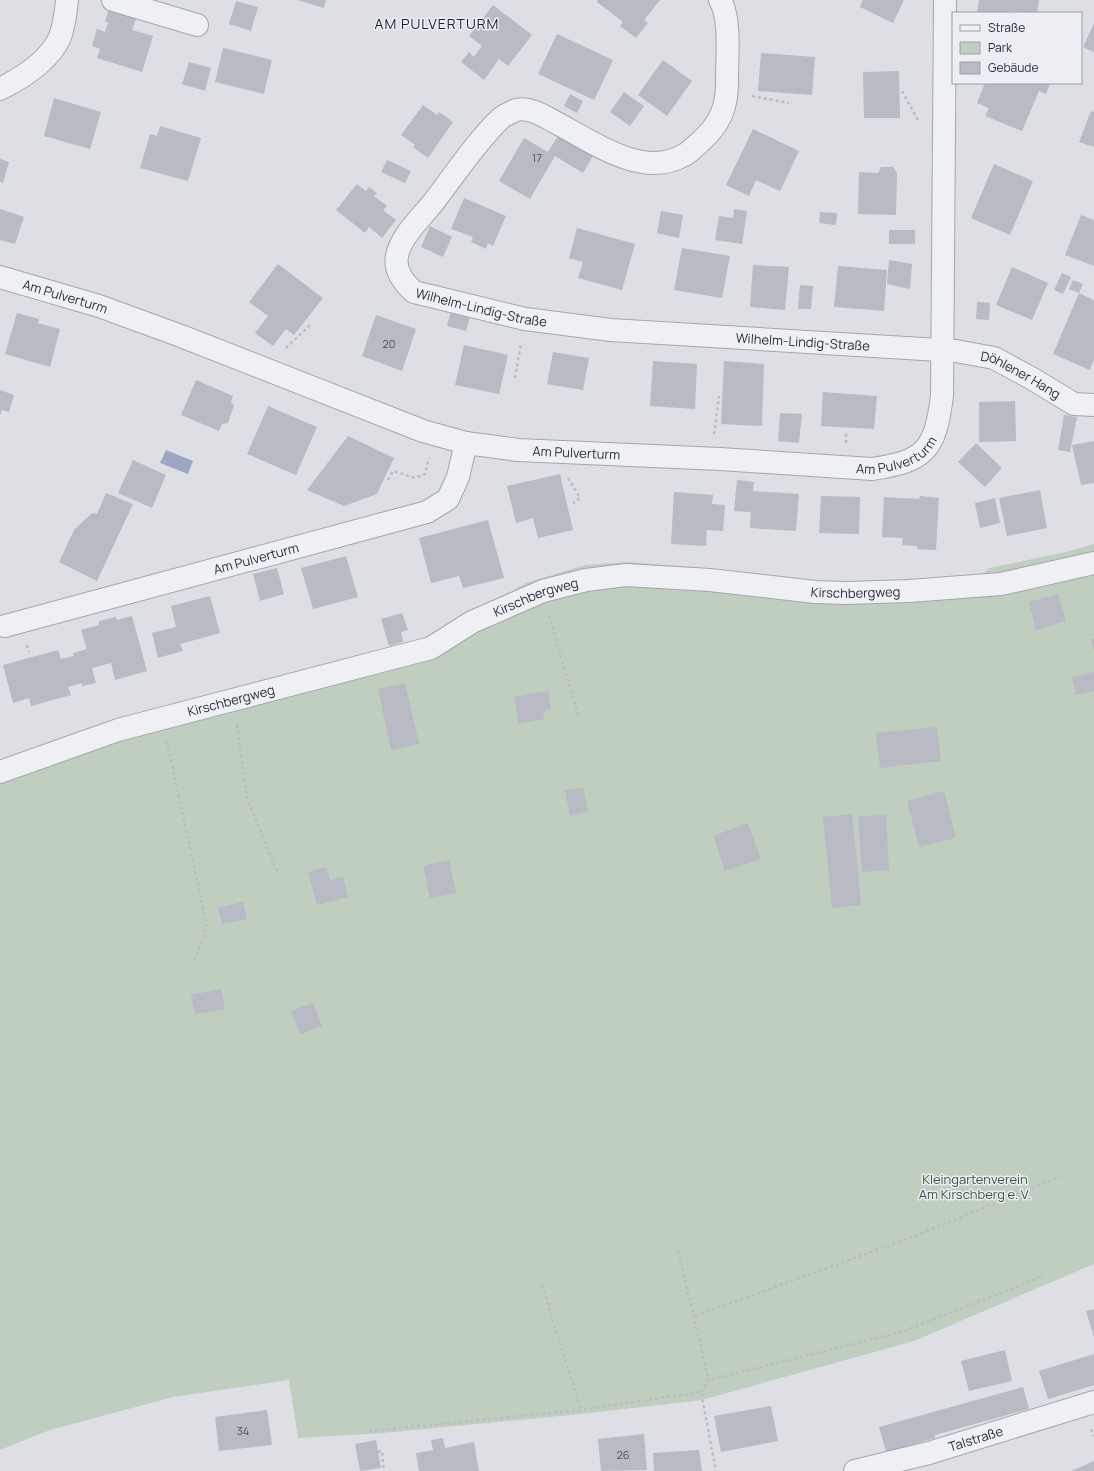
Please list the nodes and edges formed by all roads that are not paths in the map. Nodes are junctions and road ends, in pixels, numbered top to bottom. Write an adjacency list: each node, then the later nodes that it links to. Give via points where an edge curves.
1 (67, 0): 6 (street, via 59,38 43,60 16,81)
2 (113, 0): 5 (street)
3 (720, 0): 8 (street, Wilhelm-Lindig-Straße, via 726,22 728,86 724,113 706,136 684,155 665,162 647,164 627,160 536,111 517,110 501,117 401,243 396,257 403,282 414,292 525,319 664,334)
4 (945, 0): 8 (street, Am Pulverturm)
5 (197, 25)
6 (0, 89)
7 (0, 277): 10 (street, Am Pulverturm, via 99,306 423,431)
8 (944, 350): 9 (street, Döhlener Hang, via 994,358 1074,404); 10 (street, Am Pulverturm, via 938,426 929,445 915,458 895,465 872,469 518,450)
9 (1094, 405)
10 (466, 443): 12 (street, Am Pulverturm, via 458,477 448,499 428,512)
11 (1094, 563): 13 (street, Kirschbergweg, via 1001,584 909,591 815,592 710,580 626,575 586,580 543,591 479,619 431,648 118,730)
12 (5, 626)
13 (0, 772)
14 (1094, 1402): 15 (street, Talstraße, via 929,1453)
15 (855, 1471)

